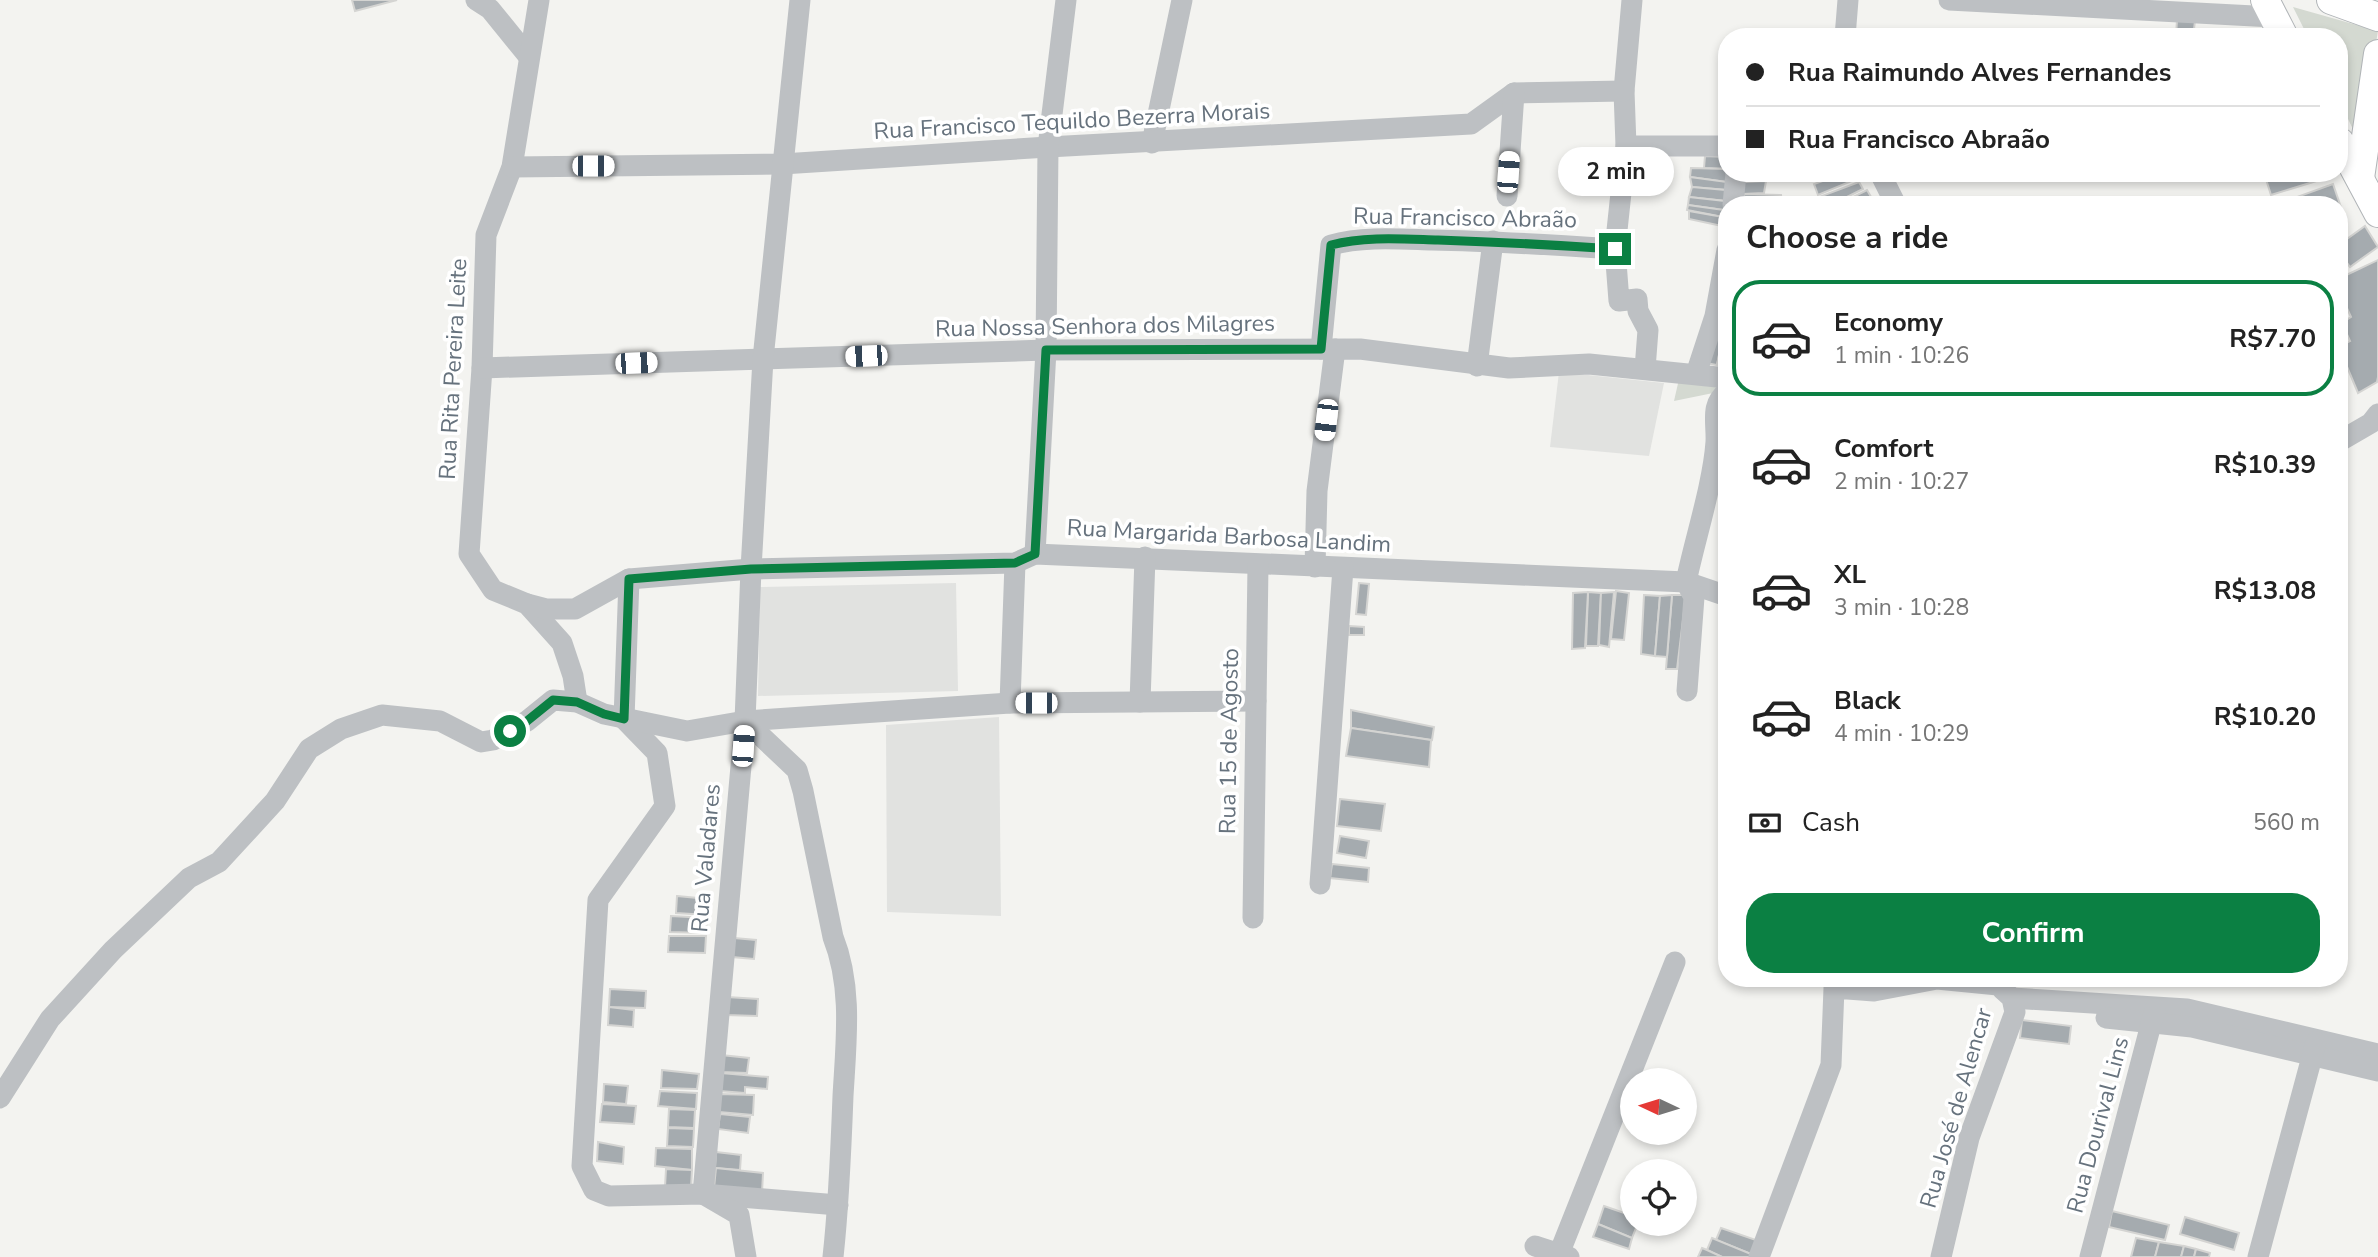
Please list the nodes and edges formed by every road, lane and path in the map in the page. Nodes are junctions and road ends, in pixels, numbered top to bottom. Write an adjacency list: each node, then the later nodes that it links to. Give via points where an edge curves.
1 (539, 0): 14 (street, Rua Rita Pereira Leite)
2 (800, 0): 22 (street, Rua Valadares)
3 (1066, 0): 20 (street)
4 (1182, 0): 17 (street)
5 (1632, 0): 15 (street)
6 (1848, 0): 12 (street)
7 (1949, 0): 11 (street)
8 (2331, 0): 10 (main road)
9 (485, 3): 14 (street)
10 (2378, 17)
11 (2274, 18)
12 (1846, 28)
13 (2378, 54): 25 (main road)
14 (529, 57): 23 (street, Rua Rita Pereira Leite)
15 (1624, 91): 16 (street); 18 (street)
16 (1514, 93): 17 (street, Rua Francisco Tequildo Bezerra Morais, via 1472,124); 24 (street)
17 (1152, 143): 20 (street, Rua Francisco Tequildo Bezerra Morais)
18 (1626, 146): 19 (street); 27 (street)
19 (1718, 146)
20 (1048, 147): 22 (street, Rua Francisco Tequildo Bezerra Morais); 30 (street)
21 (2348, 156): 25 (main road)
22 (782, 164): 23 (street, Rua Francisco Tequildo Bezerra Morais); 31 (street, Rua Valadares)
23 (512, 167): 33 (street, Rua Rita Pereira Leite, via 486,234)
24 (1507, 195)
25 (2372, 199)
26 (1493, 241): 27 (street, Rua Francisco Abraão); 29 (street, Rua Francisco Abraão, via 1391,239 1331,245); 32 (street)
27 (1615, 249): 34 (street, via 1619,301 1637,299 1648,330)
28 (1718, 300): 35 (street)
29 (1328, 349): 30 (street, Rua Nossa Senhora dos Milagres); 32 (street, Rua Nossa Senhora dos Milagres, via 1360,349); 44 (street)
30 (1046, 350): 31 (street, Rua Nossa Senhora dos Milagres); 40 (street)
31 (764, 359): 33 (street, Rua Nossa Senhora dos Milagres); 46 (street, Rua Valadares)
32 (1477, 366): 34 (street, Rua Nossa Senhora dos Milagres, via 1589,364)
33 (482, 368): 50 (street, Rua Rita Pereira Leite, via 469,554 493,590)
34 (1645, 369): 35 (street, Rua Nossa Senhora dos Milagres)
35 (1696, 374): 36 (street, Rua Nossa Senhora dos Milagres)
36 (1718, 377)
37 (1718, 401): 48 (street, via 1714,458)
38 (2378, 414): 39 (street)
39 (2348, 437)
40 (1035, 554): 41 (street, Rua Margarida Barbosa Landim); 42 (street, Rua Margarida Barbosa Landim)
41 (1144, 558): 43 (street, Rua Margarida Barbosa Landim); 54 (street)
42 (1015, 563): 46 (street, Rua Margarida Barbosa Landim); 55 (street)
43 (1258, 565): 44 (street, Rua Margarida Barbosa Landim); 52 (street, Rua 15 de Agosto)
44 (1315, 567): 45 (street, Rua Margarida Barbosa Landim)
45 (1342, 568): 48 (street, Rua Margarida Barbosa Landim); 58 (street)
46 (751, 569): 47 (street, Rua Margarida Barbosa Landim); 57 (street, Rua Valadares)
47 (629, 579): 50 (street, Rua Margarida Barbosa Landim, via 575,609); 56 (street)
48 (1686, 582): 49 (street, Rua Margarida Barbosa Landim); 51 (street, via 1694,597)
49 (1718, 593)
50 (527, 604): 53 (street, Rua Rita Pereira Leite, via 562,643)
51 (1687, 691)
52 (1256, 701): 54 (street); 59 (street, Rua 15 de Agosto)
53 (577, 702): 56 (street); 68 (street, via 553,700 494,740 481,742 440,721 382,715 341,729 310,748 275,801 219,862 179,887 50,1019)
54 (1140, 702): 55 (street)
55 (1010, 703): 57 (street)
56 (624, 719): 57 (street, via 687,731); 69 (street, via 657,753 666,806 598,900 582,1167 594,1190 609,1196)
57 (745, 721): 69 (street, Rua Valadares); 70 (street, via 797,770 840,954 847,1007)
58 (1320, 884)
59 (1253, 918)
60 (1675, 962): 72 (street)
61 (1895, 987): 75 (street, via 1874,991 1834,988 1831,1065)
62 (1976, 987): 63 (street)
63 (2006, 993): 64 (street); 76 (street, Rua José de Alencar)
64 (2154, 1014): 65 (street, via 2187,1009); 77 (street, Rua Dourival Lins)
65 (2314, 1048): 66 (street); 67 (street); 78 (street)
66 (2378, 1055)
67 (2378, 1071)
68 (0, 1098)
69 (703, 1194): 70 (street); 73 (street, via 739,1215)
70 (838, 1205): 74 (street)
71 (1535, 1246): 72 (street)
72 (1564, 1255)
73 (746, 1257)
74 (833, 1257)
75 (1759, 1257)
76 (1941, 1257)
77 (2090, 1257)
78 (2258, 1257)

